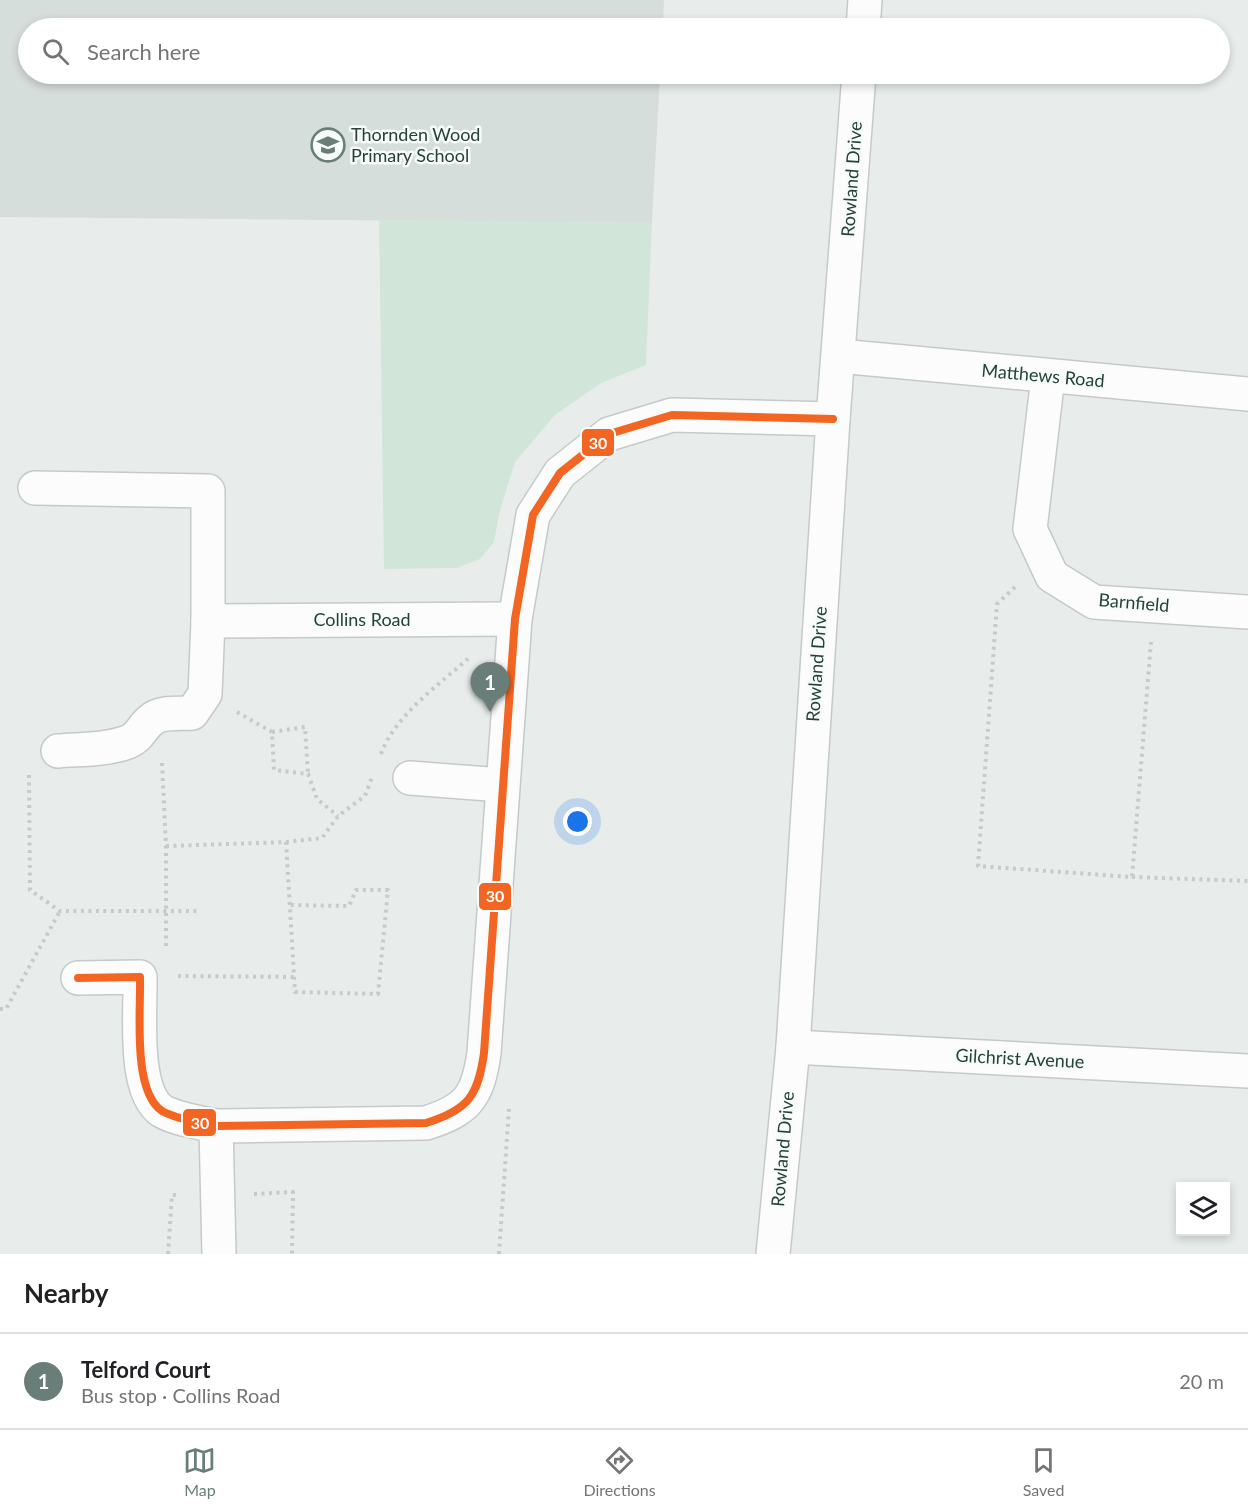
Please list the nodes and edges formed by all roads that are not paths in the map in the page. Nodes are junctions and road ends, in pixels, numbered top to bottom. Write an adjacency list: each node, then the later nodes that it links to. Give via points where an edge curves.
1 (865, 0): 2 (street)
2 (864, 18)
3 (859, 84): 4 (street, Rowland Drive)
4 (839, 356): 5 (street, Matthews Road); 7 (street, Rowland Drive)
5 (1048, 377): 6 (street, Matthews Road); 9 (street, Barnfield, via 1030,529 1052,576 1094,602)
6 (1248, 394)
7 (833, 419): 10 (street, via 672,415 609,434 560,473 533,515); 16 (street, Rowland Drive)
8 (35, 488): 11 (street, via 208,491)
9 (1248, 612)
10 (515, 619): 11 (street, Collins Road); 14 (street)
11 (208, 621): 12 (street, via 205,694 192,713 162,714 130,742)
12 (58, 751)
13 (410, 778): 14 (street)
14 (502, 785): 18 (street, via 484,1053 480,1081 464,1105 446,1117 426,1123)
15 (78, 978): 18 (street, via 153,977 141,1073 150,1097 162,1111)
16 (793, 1047): 17 (street, Gilchrist Avenue); 20 (street, Rowland Drive)
17 (1248, 1071)
18 (216, 1126): 19 (street)
19 (219, 1254)
20 (773, 1254)

